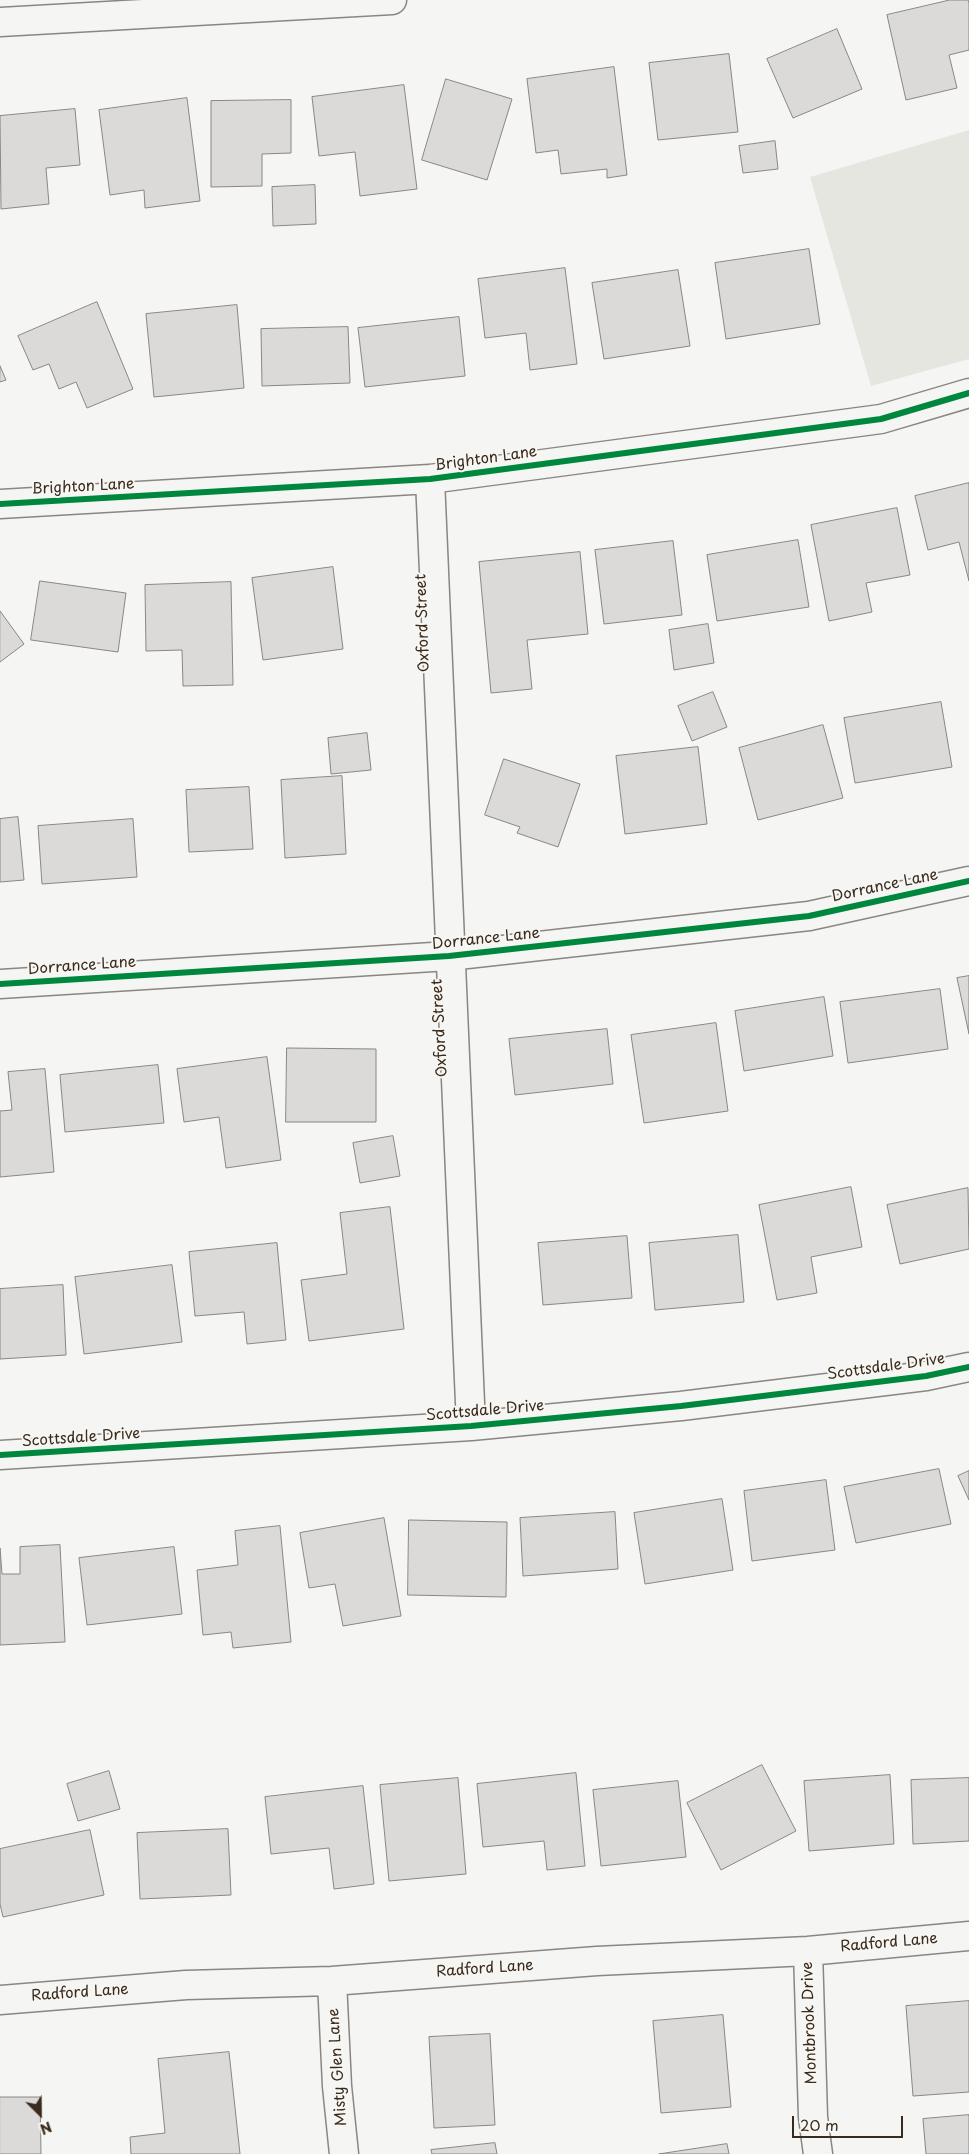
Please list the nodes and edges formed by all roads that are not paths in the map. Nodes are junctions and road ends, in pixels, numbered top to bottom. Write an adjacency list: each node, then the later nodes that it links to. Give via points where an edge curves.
1 (392, 0): 2 (street)
2 (0, 22)
3 (969, 393): 4 (street, Brighton Lane, via 881,419)
4 (430, 479): 5 (street, Brighton Lane); 7 (street, Oxford Street)
5 (0, 504)
6 (969, 881): 7 (street, Dorrance Lane, via 809,916)
7 (449, 956): 8 (street, Dorrance Lane); 10 (street, Oxford Street)
8 (0, 984)
9 (969, 1367): 10 (street, Scottsdale Drive, via 926,1376 691,1405)
10 (471, 1426): 11 (street, Scottsdale Drive)
11 (0, 1456)
12 (969, 1936): 13 (street, Radford Lane)
13 (808, 1951): 14 (street, Radford Lane, via 597,1960); 17 (street, Montbrook Drive, via 812,2118)
14 (332, 1981): 15 (street, Radford Lane, via 186,1985); 16 (street, Misty Glen Lane)
15 (0, 2000)
16 (344, 2154)
17 (818, 2154)

